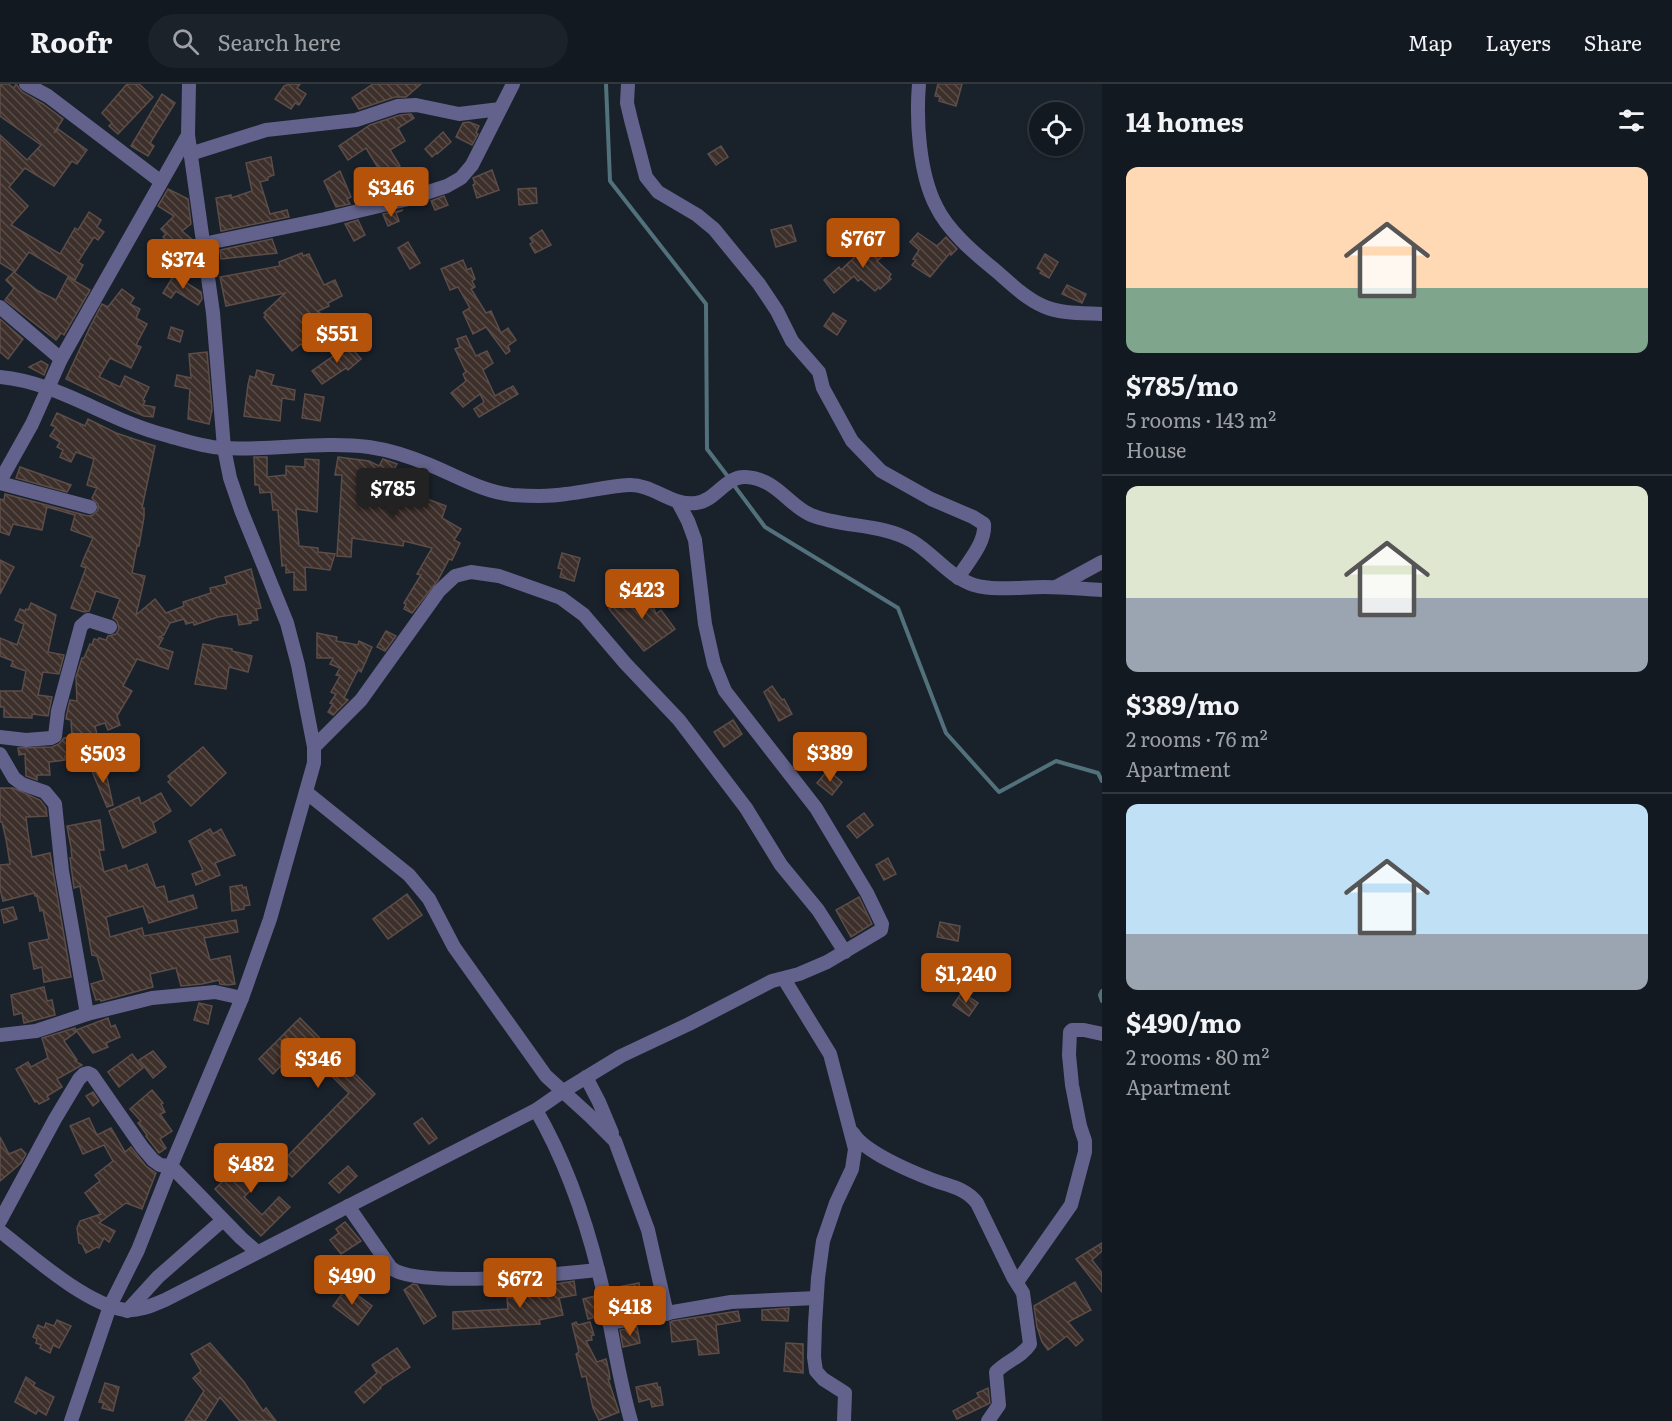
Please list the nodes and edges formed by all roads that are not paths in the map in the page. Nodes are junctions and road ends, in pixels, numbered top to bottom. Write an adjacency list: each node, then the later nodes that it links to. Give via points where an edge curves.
1 (26, 84): 9 (street, via 48,96)
2 (189, 84): 7 (street)
3 (513, 84): 6 (street)
4 (628, 84): 21 (street, via 630,120 646,177 658,192 714,229 759,284 792,341 819,372 858,449 889,476 984,524 978,546)
5 (919, 84): 12 (street, via 918,122 926,178 936,206 950,226 983,260 1034,301 1054,309)
6 (500, 109): 8 (street, via 459,114 416,105 398,106 350,121 266,130); 10 (street, via 472,165 447,186 325,219)
7 (188, 135): 8 (street); 9 (street)
8 (190, 154): 10 (street)
9 (160, 181): 13 (street)
10 (203, 244): 16 (street)
11 (0, 307): 13 (street)
12 (1102, 314)
13 (61, 360): 15 (street)
14 (0, 377): 15 (street)
15 (49, 389): 16 (street, via 162,435); 17 (street)
16 (224, 448): 18 (street, via 367,447 394,452 511,495 561,495 630,485 643,486); 26 (street, via 241,510 286,623)
17 (0, 482): 19 (street)
18 (678, 502): 21 (street, via 700,503 737,477 761,480 814,516 893,531 929,552); 29 (street, via 695,540 705,624 725,691 816,808 882,924 879,932)
19 (90, 507)
20 (1102, 562): 22 (street)
21 (958, 578): 22 (street, via 989,587)
22 (1056, 587): 23 (street)
23 (1102, 590)
24 (110, 627): 25 (street, via 88,620 81,626 54,736)
25 (0, 738)
26 (314, 747): 28 (street); 29 (street, via 361,700 454,576 471,572 499,576 561,598 584,615 679,720 733,790 781,865 823,916)
27 (0, 754): 32 (street, via 14,778 45,792 55,804 62,871)
28 (306, 792): 31 (street, via 270,919); 36 (street, via 409,875 429,899 454,946 546,1076)
29 (845, 951): 30 (street, via 813,969)
30 (784, 979): 35 (street, via 742,995); 38 (street, via 830,1054)
31 (242, 998): 32 (street, via 215,993 152,998); 40 (street)
32 (87, 1014): 34 (street, via 36,1031)
33 (1102, 1034): 48 (street, via 1079,1029 1070,1032 1072,1085 1085,1152 1071,1205)
34 (0, 1035)
35 (586, 1077): 36 (street); 39 (street)
36 (562, 1092): 37 (street); 39 (street)
37 (536, 1110): 42 (street); 47 (street, via 574,1194)
38 (848, 1126): 48 (street, via 861,1144 871,1150 970,1194); 49 (street, via 855,1159 828,1221)
39 (615, 1141): 52 (street, via 648,1230)
40 (171, 1166): 41 (street, via 153,1160 88,1073); 43 (street); 50 (street, via 138,1250)
41 (5, 1201): 44 (street)
42 (348, 1206): 46 (street); 47 (street, via 396,1272 467,1279)
43 (223, 1220): 46 (street); 51 (street, via 158,1277)
44 (0, 1221)
45 (0, 1231): 50 (street, via 80,1290)
46 (257, 1252): 51 (street, via 165,1300)
47 (598, 1270): 53 (street)
48 (1017, 1282): 57 (street, via 1026,1303 1030,1344 996,1372 999,1405)
49 (816, 1298): 52 (street, via 731,1302); 56 (street, via 816,1371 845,1392)
50 (110, 1306): 51 (street); 54 (street)
51 (127, 1311)
52 (667, 1314): 53 (street)
53 (609, 1323): 55 (street)
54 (71, 1421)
55 (631, 1421)
56 (844, 1421)
57 (988, 1421)

